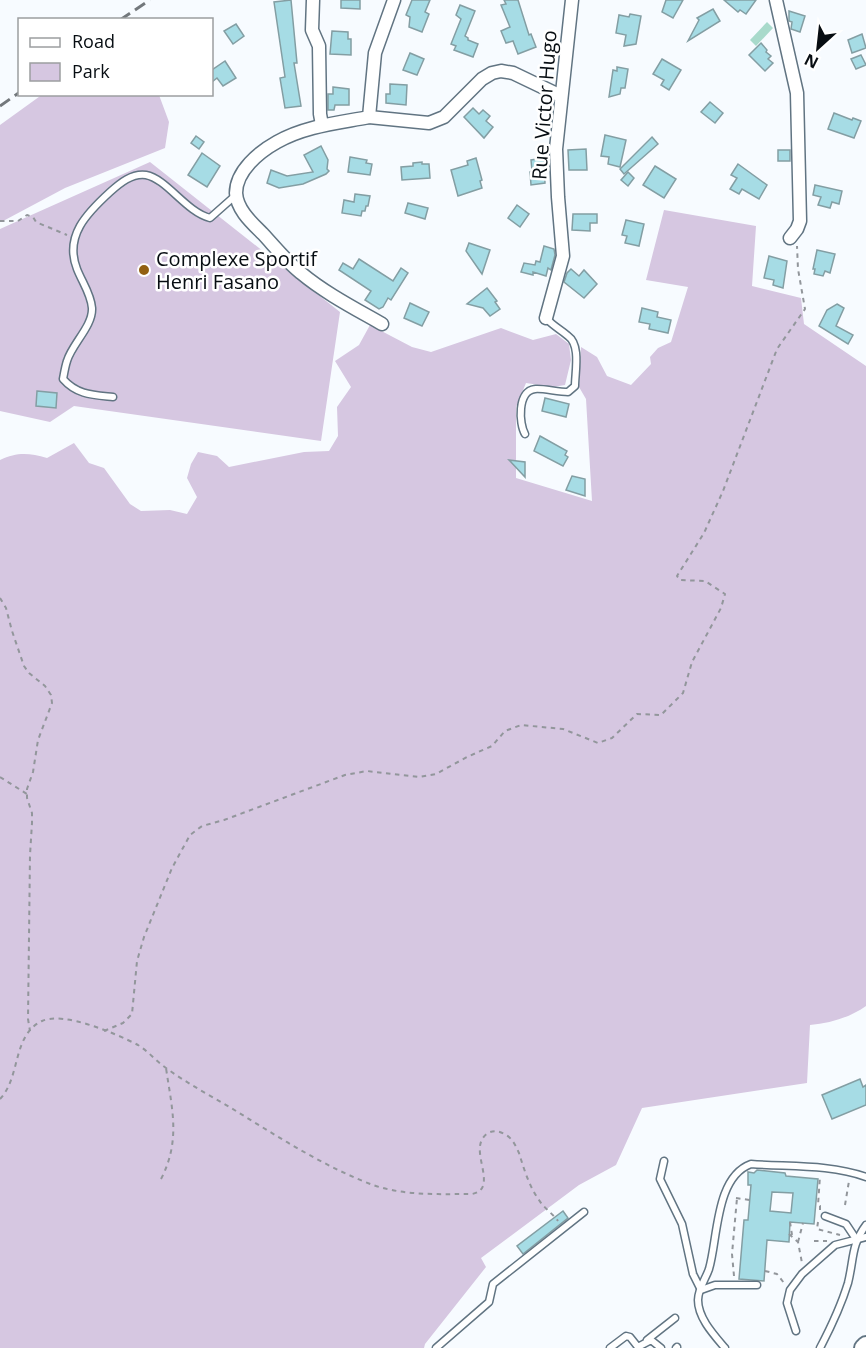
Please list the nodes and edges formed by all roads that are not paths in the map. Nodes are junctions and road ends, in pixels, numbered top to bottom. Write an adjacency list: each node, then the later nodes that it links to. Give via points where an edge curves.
1 (312, 0): 7 (street, via 312,30 319,46)
2 (394, 0): 6 (street, via 375,53)
3 (572, 0): 5 (street, Rue Victor Hugo)
4 (776, 0): 9 (street, via 797,93 800,221)
5 (561, 96): 6 (street, via 501,71 482,79 444,117 429,123); 10 (street, Rue Victor Hugo, via 556,149 563,256)
6 (369, 117): 7 (street)
7 (322, 125): 8 (street, via 277,142 258,156 238,179)
8 (236, 195): 11 (street, via 244,214 300,273); 12 (lane, via 210,218 200,215 147,175 135,176 122,181 79,225 72,249 92,309 63,379 72,389)
9 (790, 238)
10 (546, 318): 13 (lane, via 571,337 576,347 574,386 568,392 530,391 521,405 521,428)
11 (382, 324)
12 (112, 397)
13 (525, 434)
14 (664, 1161): 22 (lane, via 660,1179 682,1224 693,1274)
15 (866, 1177): 22 (lane, via 812,1167 742,1167 724,1197 710,1267)
16 (584, 1212): 26 (lane, via 492,1284 489,1302)
17 (825, 1216): 20 (lane, via 846,1224)
18 (866, 1225): 20 (lane)
19 (866, 1237): 20 (lane)
20 (856, 1239): 24 (lane, via 835,1245 804,1271 790,1290 787,1303); 30 (lane, via 848,1283)
21 (757, 1285): 22 (lane, via 715,1285)
22 (701, 1290): 29 (lane, via 699,1308)
23 (675, 1318): 25 (lane)
24 (796, 1331)
25 (646, 1341): 27 (lane, via 638,1347 626,1336); 28 (lane, via 654,1341)
26 (436, 1348)
27 (610, 1348)
28 (661, 1348)
29 (725, 1348)
30 (820, 1348)

